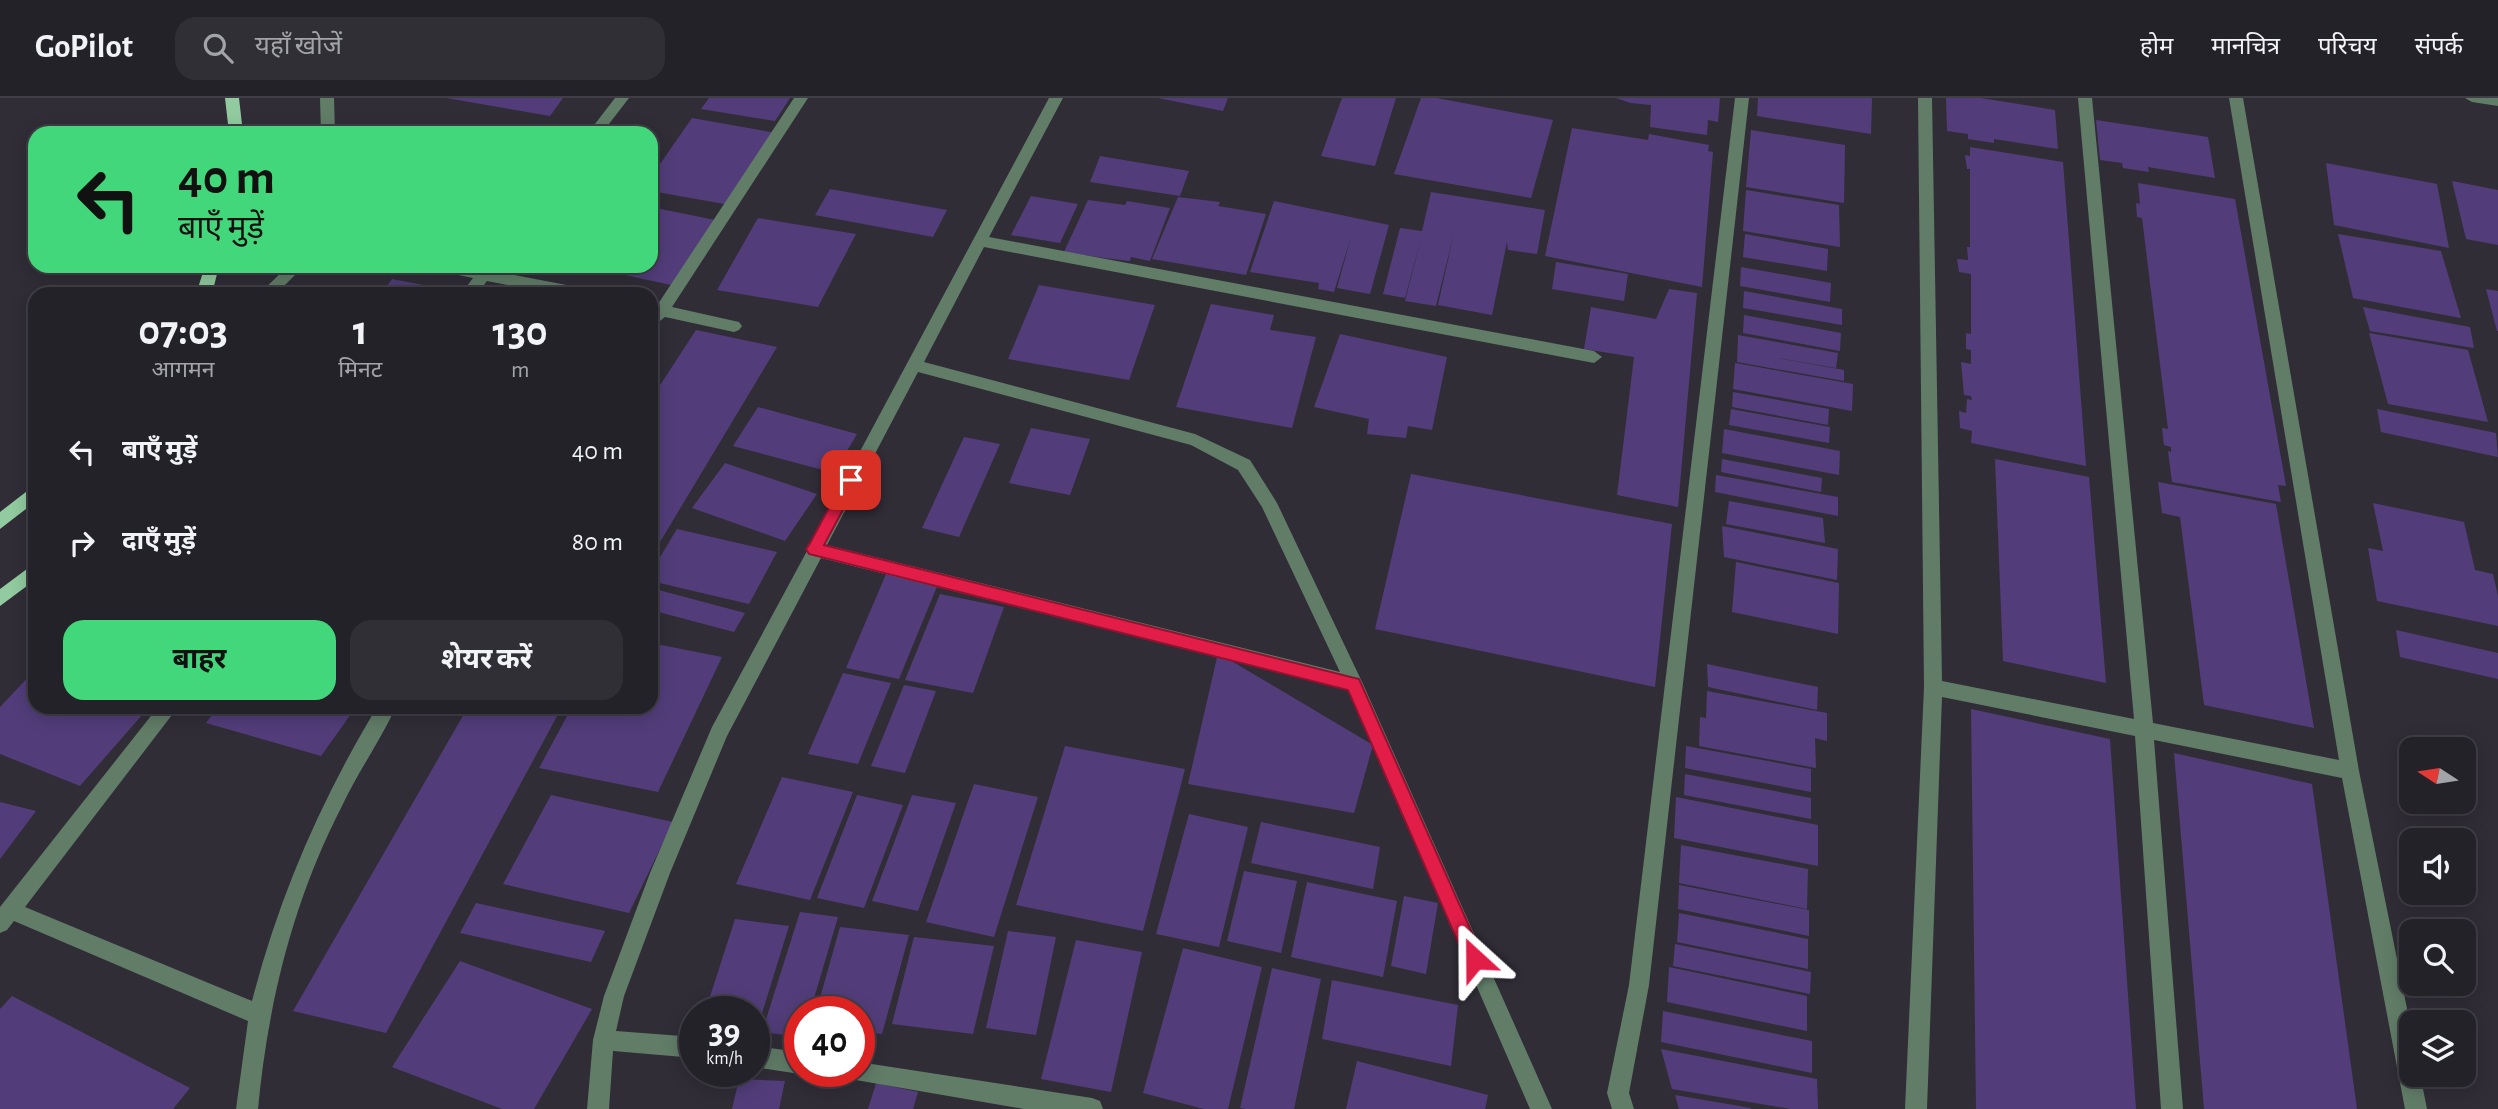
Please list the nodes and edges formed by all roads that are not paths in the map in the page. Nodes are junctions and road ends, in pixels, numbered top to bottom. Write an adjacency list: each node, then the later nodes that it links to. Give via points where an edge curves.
1 (232, 98): 12 (main road)
2 (327, 98): 13 (street)
3 (622, 98): 14 (street)
4 (801, 98): 20 (street)
5 (1056, 98): 15 (street)
6 (1742, 98): 45 (street, via 1639,985 1618,1093)
7 (1925, 98): 31 (street)
8 (2085, 98): 34 (street)
9 (2236, 98): 35 (street)
10 (2472, 98): 11 (street)
11 (2498, 102)
12 (236, 126)
13 (328, 126)
14 (600, 126)
15 (981, 241): 23 (street); 24 (street)
16 (290, 273): 18 (street)
17 (499, 273): 19 (street)
18 (274, 287)
19 (554, 287)
20 (658, 309)
21 (658, 313): 22 (street)
22 (734, 326)
23 (1594, 358)
24 (913, 365): 27 (street); 30 (street, via 1195,440 1244,465 1269,503)
25 (28, 498): 26 (main road)
26 (0, 522)
27 (814, 549): 30 (street); 38 (street, via 719,733 639,929)
28 (28, 576): 29 (main road)
29 (0, 599)
30 (1354, 684): 44 (street)
31 (1933, 687): 34 (street); 46 (street)
32 (164, 714): 36 (street)
33 (383, 714): 37 (street, via 321,824 278,938)
34 (2144, 730): 35 (street); 47 (street)
35 (2350, 771): 48 (street)
36 (6, 917): 37 (street)
37 (257, 1014): 41 (street)
38 (603, 1040): 39 (street); 42 (street)
39 (679, 1047)
40 (875, 1075): 43 (street)
41 (247, 1109)
42 (598, 1109)
43 (1092, 1109)
44 (1541, 1109)
45 (1623, 1109)
46 (1916, 1109)
47 (2172, 1109)
48 (2416, 1109)

